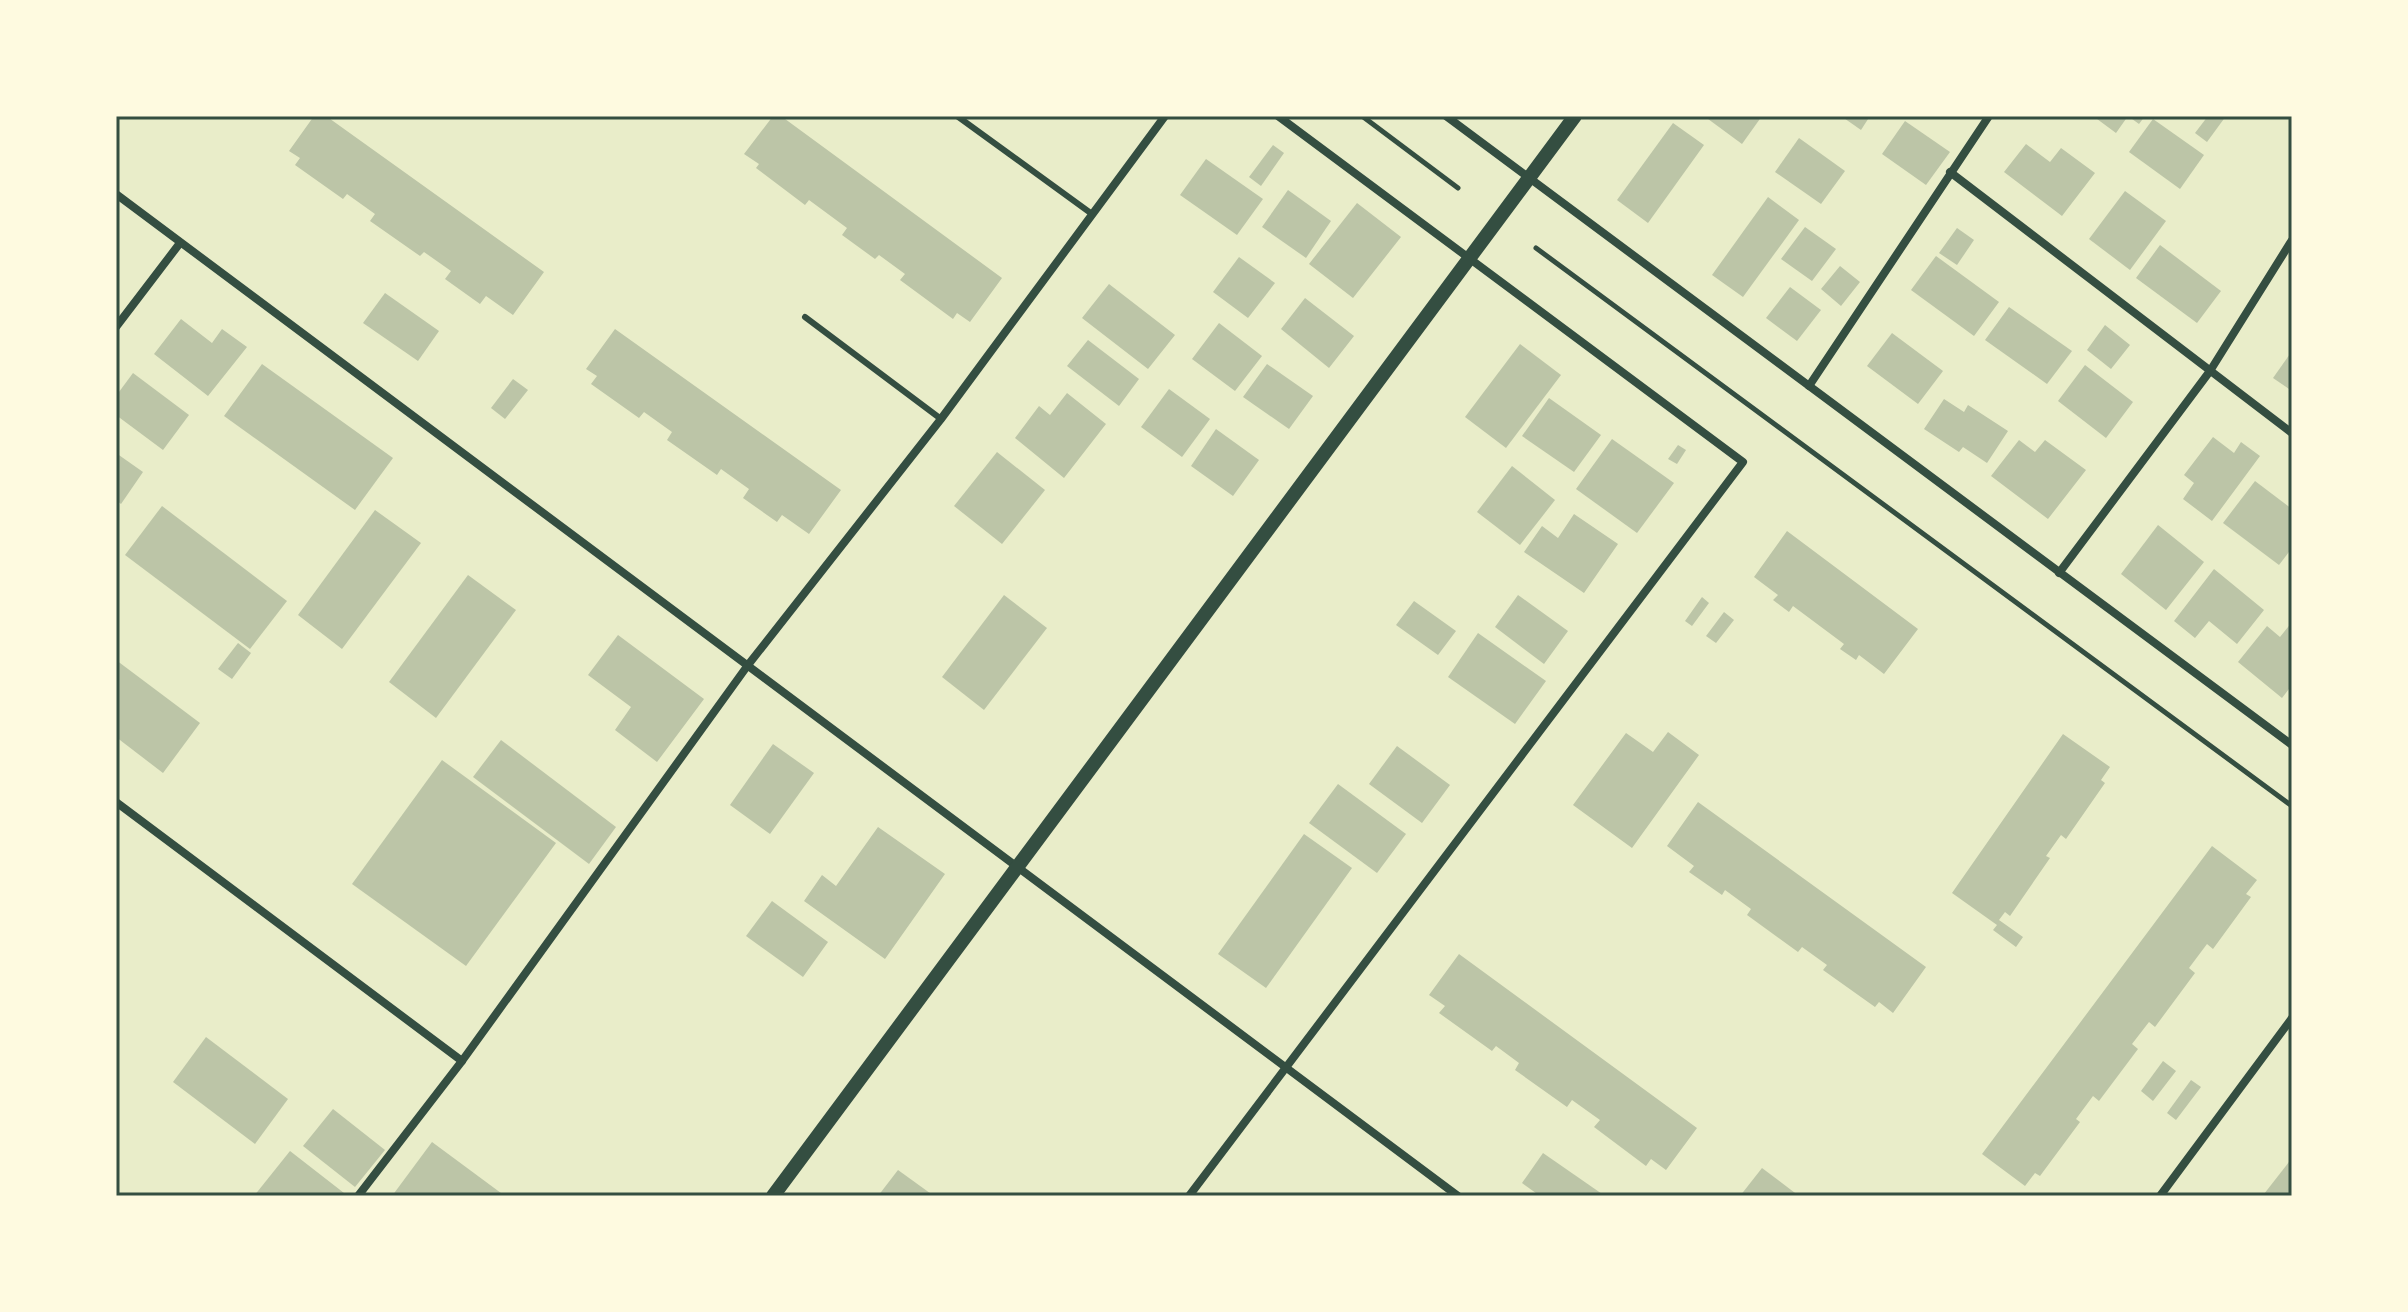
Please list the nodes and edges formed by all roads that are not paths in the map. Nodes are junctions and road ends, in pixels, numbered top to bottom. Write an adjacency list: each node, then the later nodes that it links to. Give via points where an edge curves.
1 (957, 116): 10 (lane)
2 (1165, 116): 10 (street)
3 (1278, 116): 13 (street)
4 (1446, 116): 8 (street)
5 (1575, 116): 8 (street)
6 (1989, 116): 7 (street)
7 (1950, 172): 16 (street); 17 (street)
8 (1529, 178): 13 (street); 17 (street)
9 (116, 194): 12 (street)
10 (1092, 214): 18 (street)
11 (2292, 240): 16 (street)
12 (180, 243): 15 (street); 21 (street)
13 (1471, 257): 24 (street); 27 (street, via 1743,462)
14 (805, 317): 18 (lane)
15 (116, 327)
16 (2210, 371): 19 (street); 20 (street)
17 (1809, 386): 20 (street)
18 (941, 419): 21 (street)
19 (2292, 433)
20 (2059, 573): 22 (street)
21 (748, 665): 24 (street); 26 (street)
22 (2292, 745)
23 (116, 802): 26 (street)
24 (1018, 867): 27 (street); 29 (street)
25 (2292, 1018): 32 (street)
26 (462, 1061): 28 (street)
27 (1285, 1067): 30 (street); 31 (street)
28 (358, 1196)
29 (773, 1196)
30 (1189, 1196)
31 (1458, 1196)
32 (2160, 1196)

